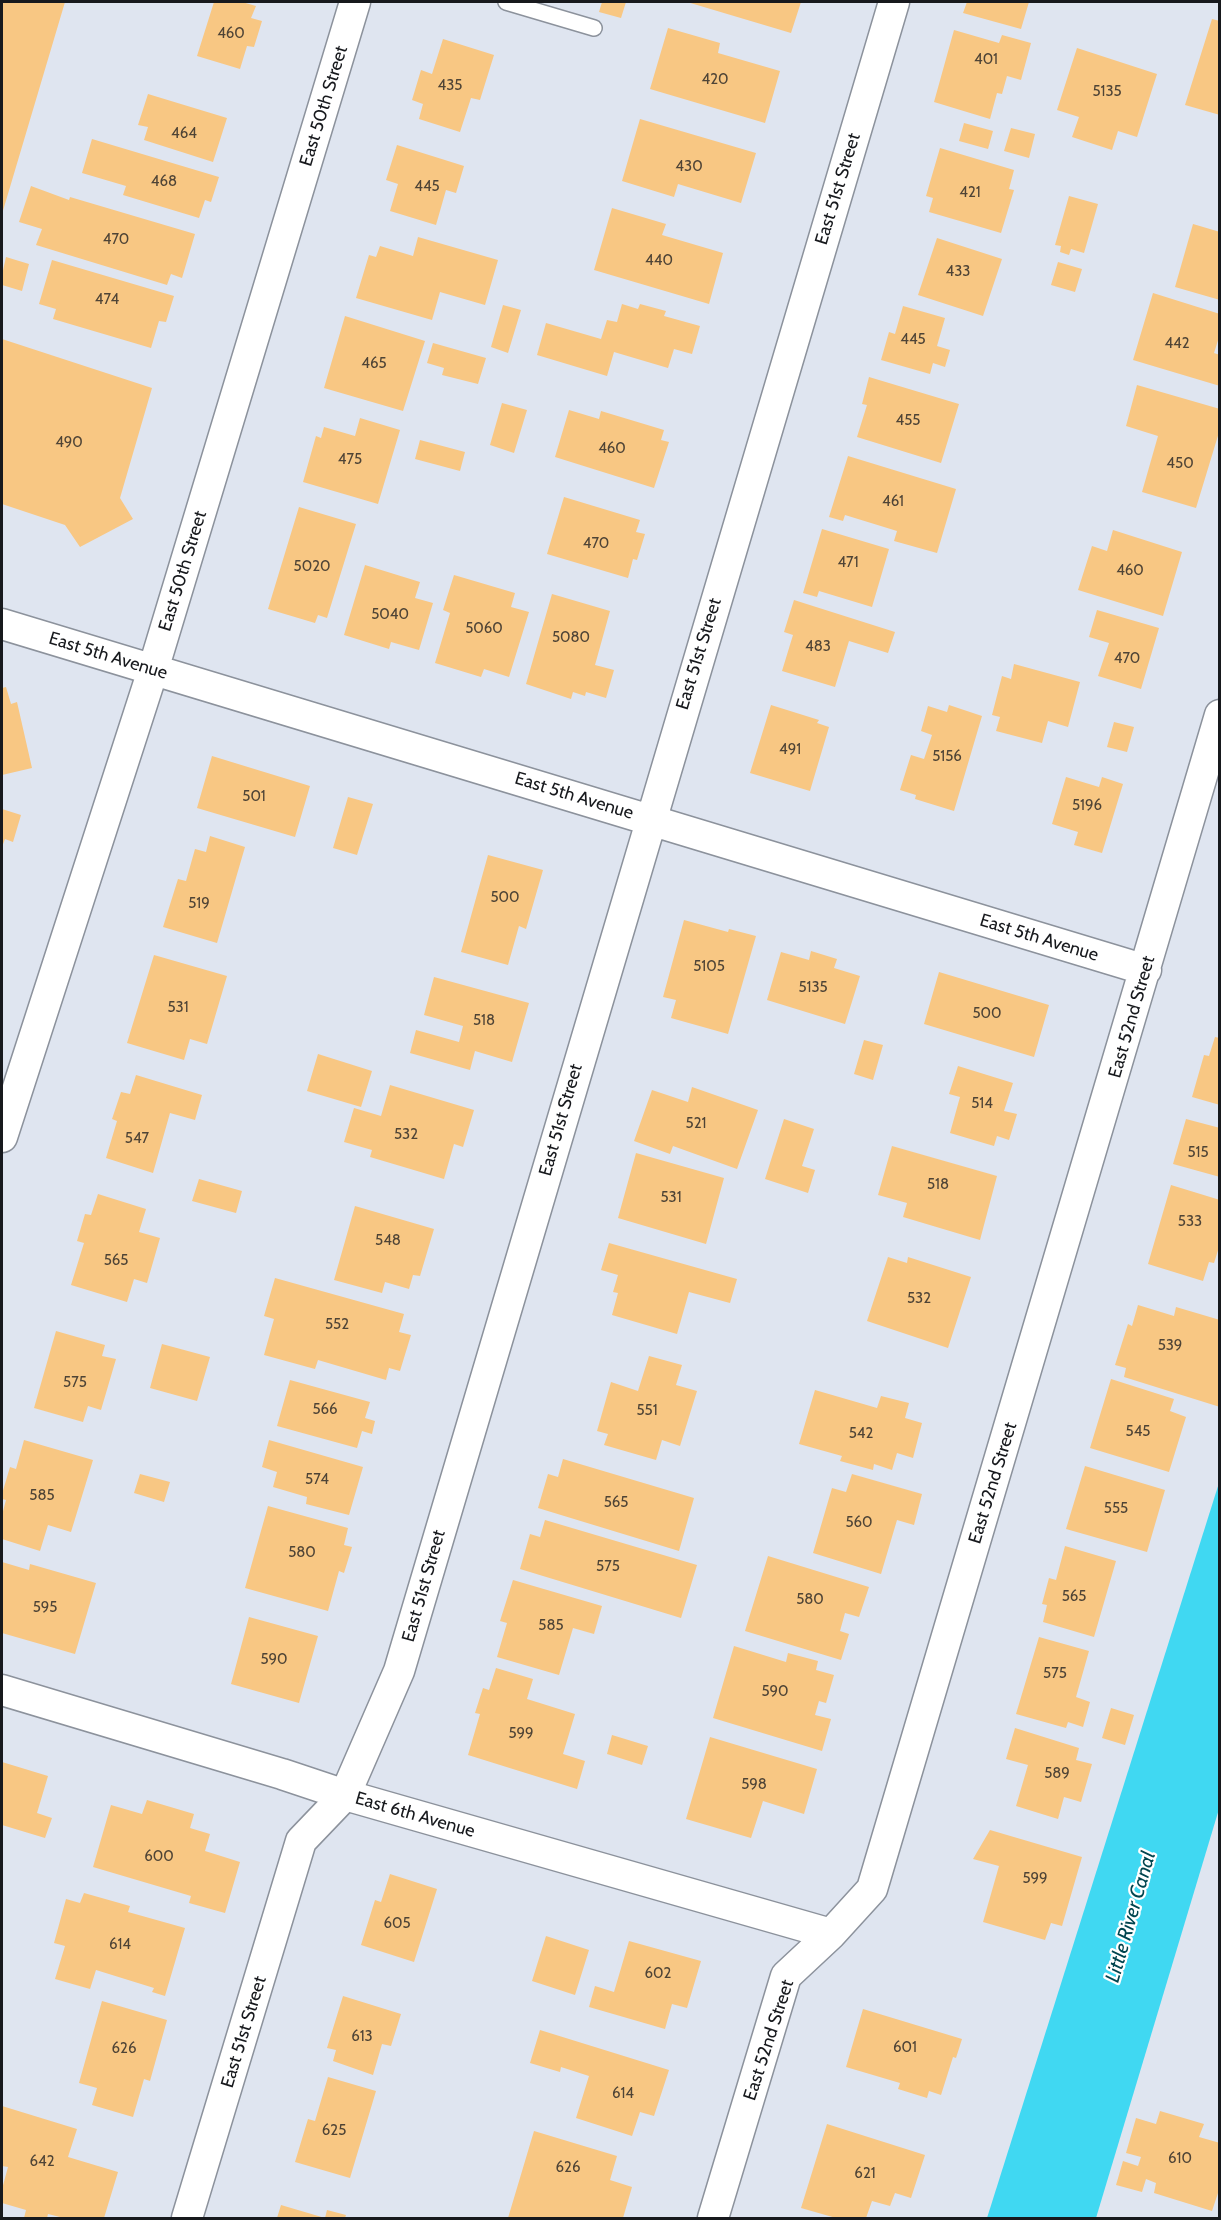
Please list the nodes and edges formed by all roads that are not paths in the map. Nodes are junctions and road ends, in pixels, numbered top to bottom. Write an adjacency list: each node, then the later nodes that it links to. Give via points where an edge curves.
1 (355, 2): 6 (street, East 50th Street)
2 (506, 2): 4 (lane)
3 (894, 2): 8 (street, East 51st Street)
4 (594, 28)
5 (2, 624): 6 (street, East 5th Avenue)
6 (153, 670): 8 (street, East 5th Avenue); 10 (street, East 50th Street)
7 (1220, 715): 9 (street, East 52nd Street)
8 (650, 819): 9 (street, East 5th Avenue); 12 (street, East 51st Street, via 399,1671)
9 (1146, 970): 13 (street, East 52nd Street, via 872,1889)
10 (2, 1137)
11 (2, 1690): 12 (street, East 6th Avenue)
12 (345, 1795): 13 (street, East 6th Avenue); 14 (street, East 51st Street, via 301,1841)
13 (831, 1934): 15 (street, East 52nd Street, via 786,1976)
14 (187, 2218)
15 (713, 2218)

